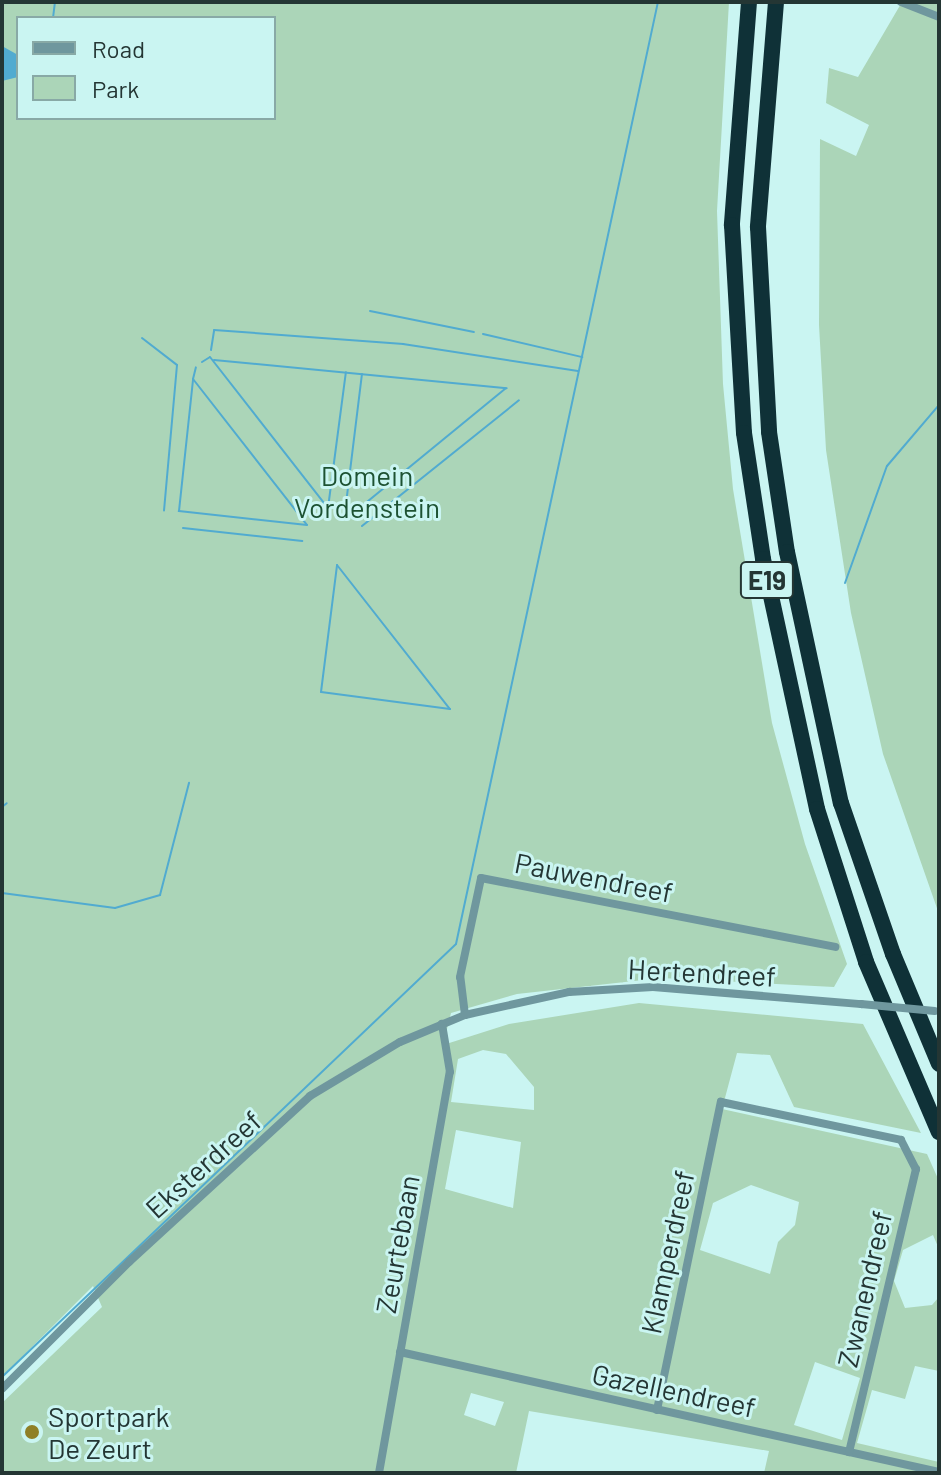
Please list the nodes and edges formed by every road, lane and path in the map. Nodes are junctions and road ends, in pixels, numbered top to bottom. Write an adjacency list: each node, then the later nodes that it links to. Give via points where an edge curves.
1 (749, 2): 11 (highway, E19, via 732,225 744,433 763,559 817,809 866,962)
2 (776, 2): 9 (highway, E19, via 758,227 769,432 787,552 841,803 893,954)
3 (901, 2): 4 (street)
4 (939, 17)
5 (835, 947): 7 (street, Pauwendreef, via 481,878 460,977)
6 (937, 1011): 7 (street, Hertendreef, bridge, via 653,987 569,992)
7 (465, 1015): 8 (street, Eksterdreef)
8 (442, 1024): 12 (street, Zeurtebaan, via 450,1072); 13 (street, Eksterdreef, via 358,1064 310,1096 129,1262)
9 (939, 1064)
10 (721, 1102): 14 (street, Klamperdreef); 15 (street, Zwanendreef, via 901,1140 916,1169)
11 (939, 1132)
12 (400, 1352): 14 (street, Gazellendreef); 17 (street, Zeurtebaan)
13 (2, 1389)
14 (657, 1410): 15 (street, Gazellendreef)
15 (849, 1452): 16 (street, Gazellendreef)
16 (939, 1472)
17 (379, 1473)

